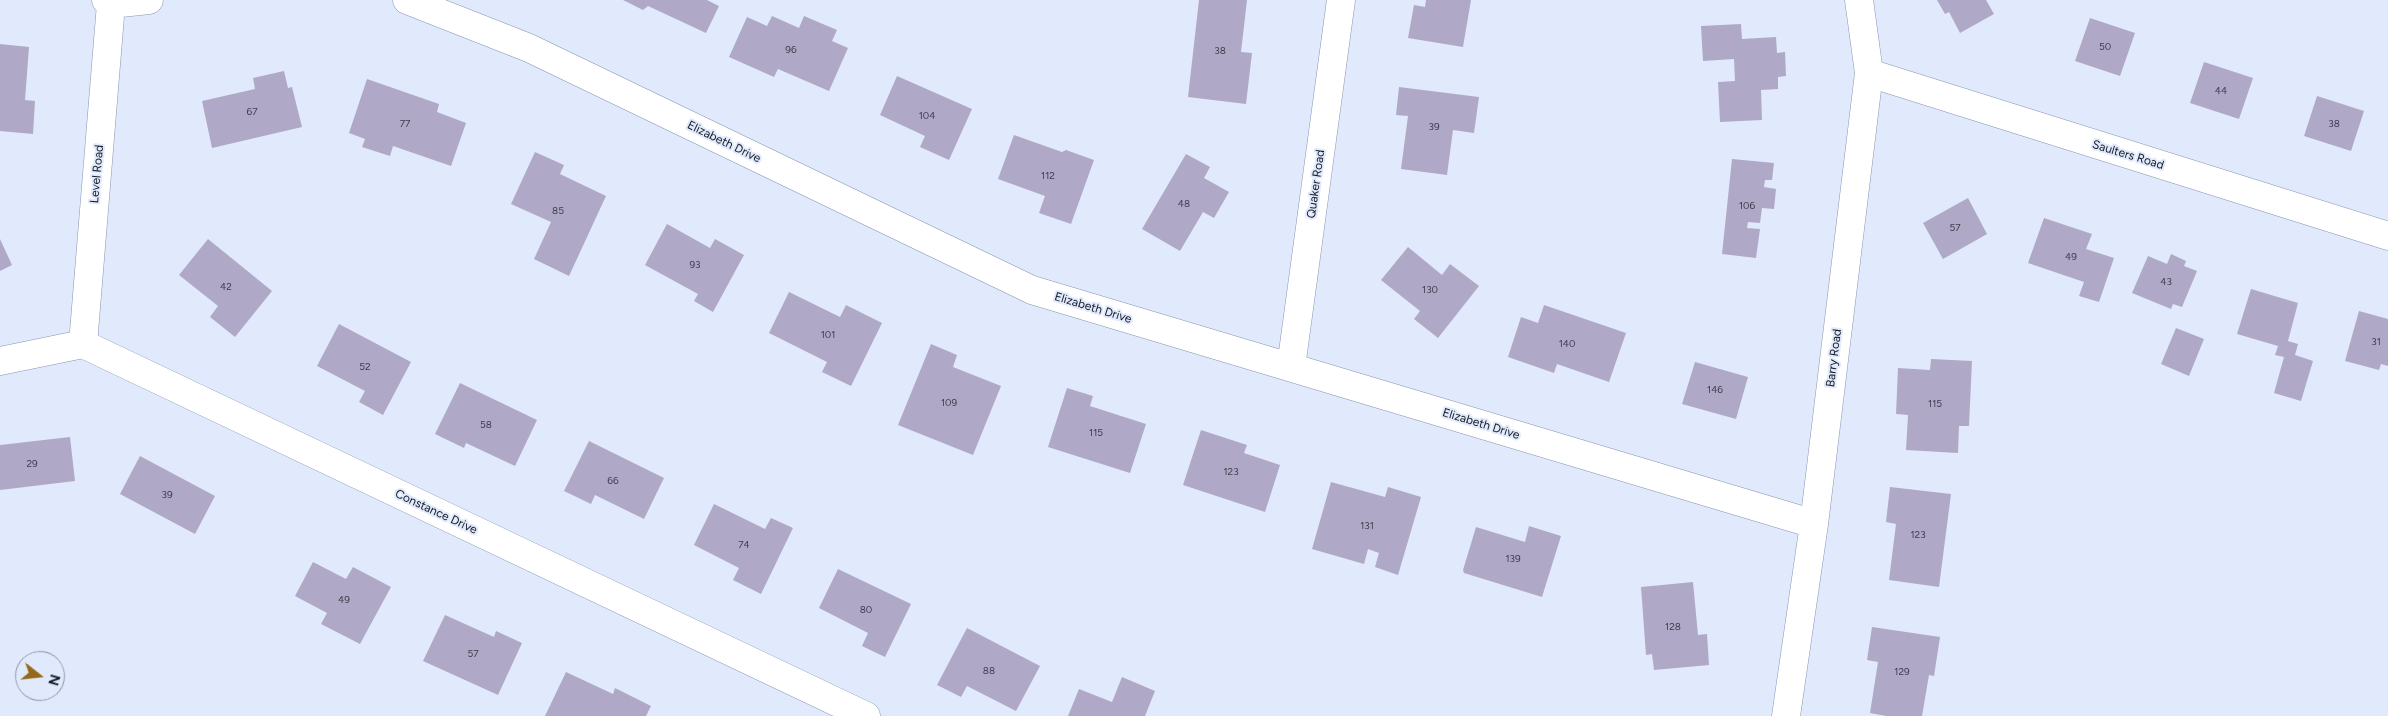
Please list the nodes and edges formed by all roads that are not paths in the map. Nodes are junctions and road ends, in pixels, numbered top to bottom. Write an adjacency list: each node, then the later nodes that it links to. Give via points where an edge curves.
1 (149, 0): 5 (street)
2 (407, 0): 10 (street, Elizabeth Drive, via 529,48 1032,290)
3 (1341, 0): 10 (street, Quaker Road)
4 (1859, 0): 6 (street, Barry Road)
5 (109, 2): 8 (street, Level Road)
6 (1869, 73): 7 (street, Saulters Road); 11 (street, Barry Road)
7 (2388, 236)
8 (83, 344): 9 (street); 12 (street, Constance Drive)
9 (0, 361)
10 (1291, 367): 11 (street, Elizabeth Drive)
11 (1814, 524): 13 (street, Barry Road)
12 (866, 716)
13 (1786, 716)

